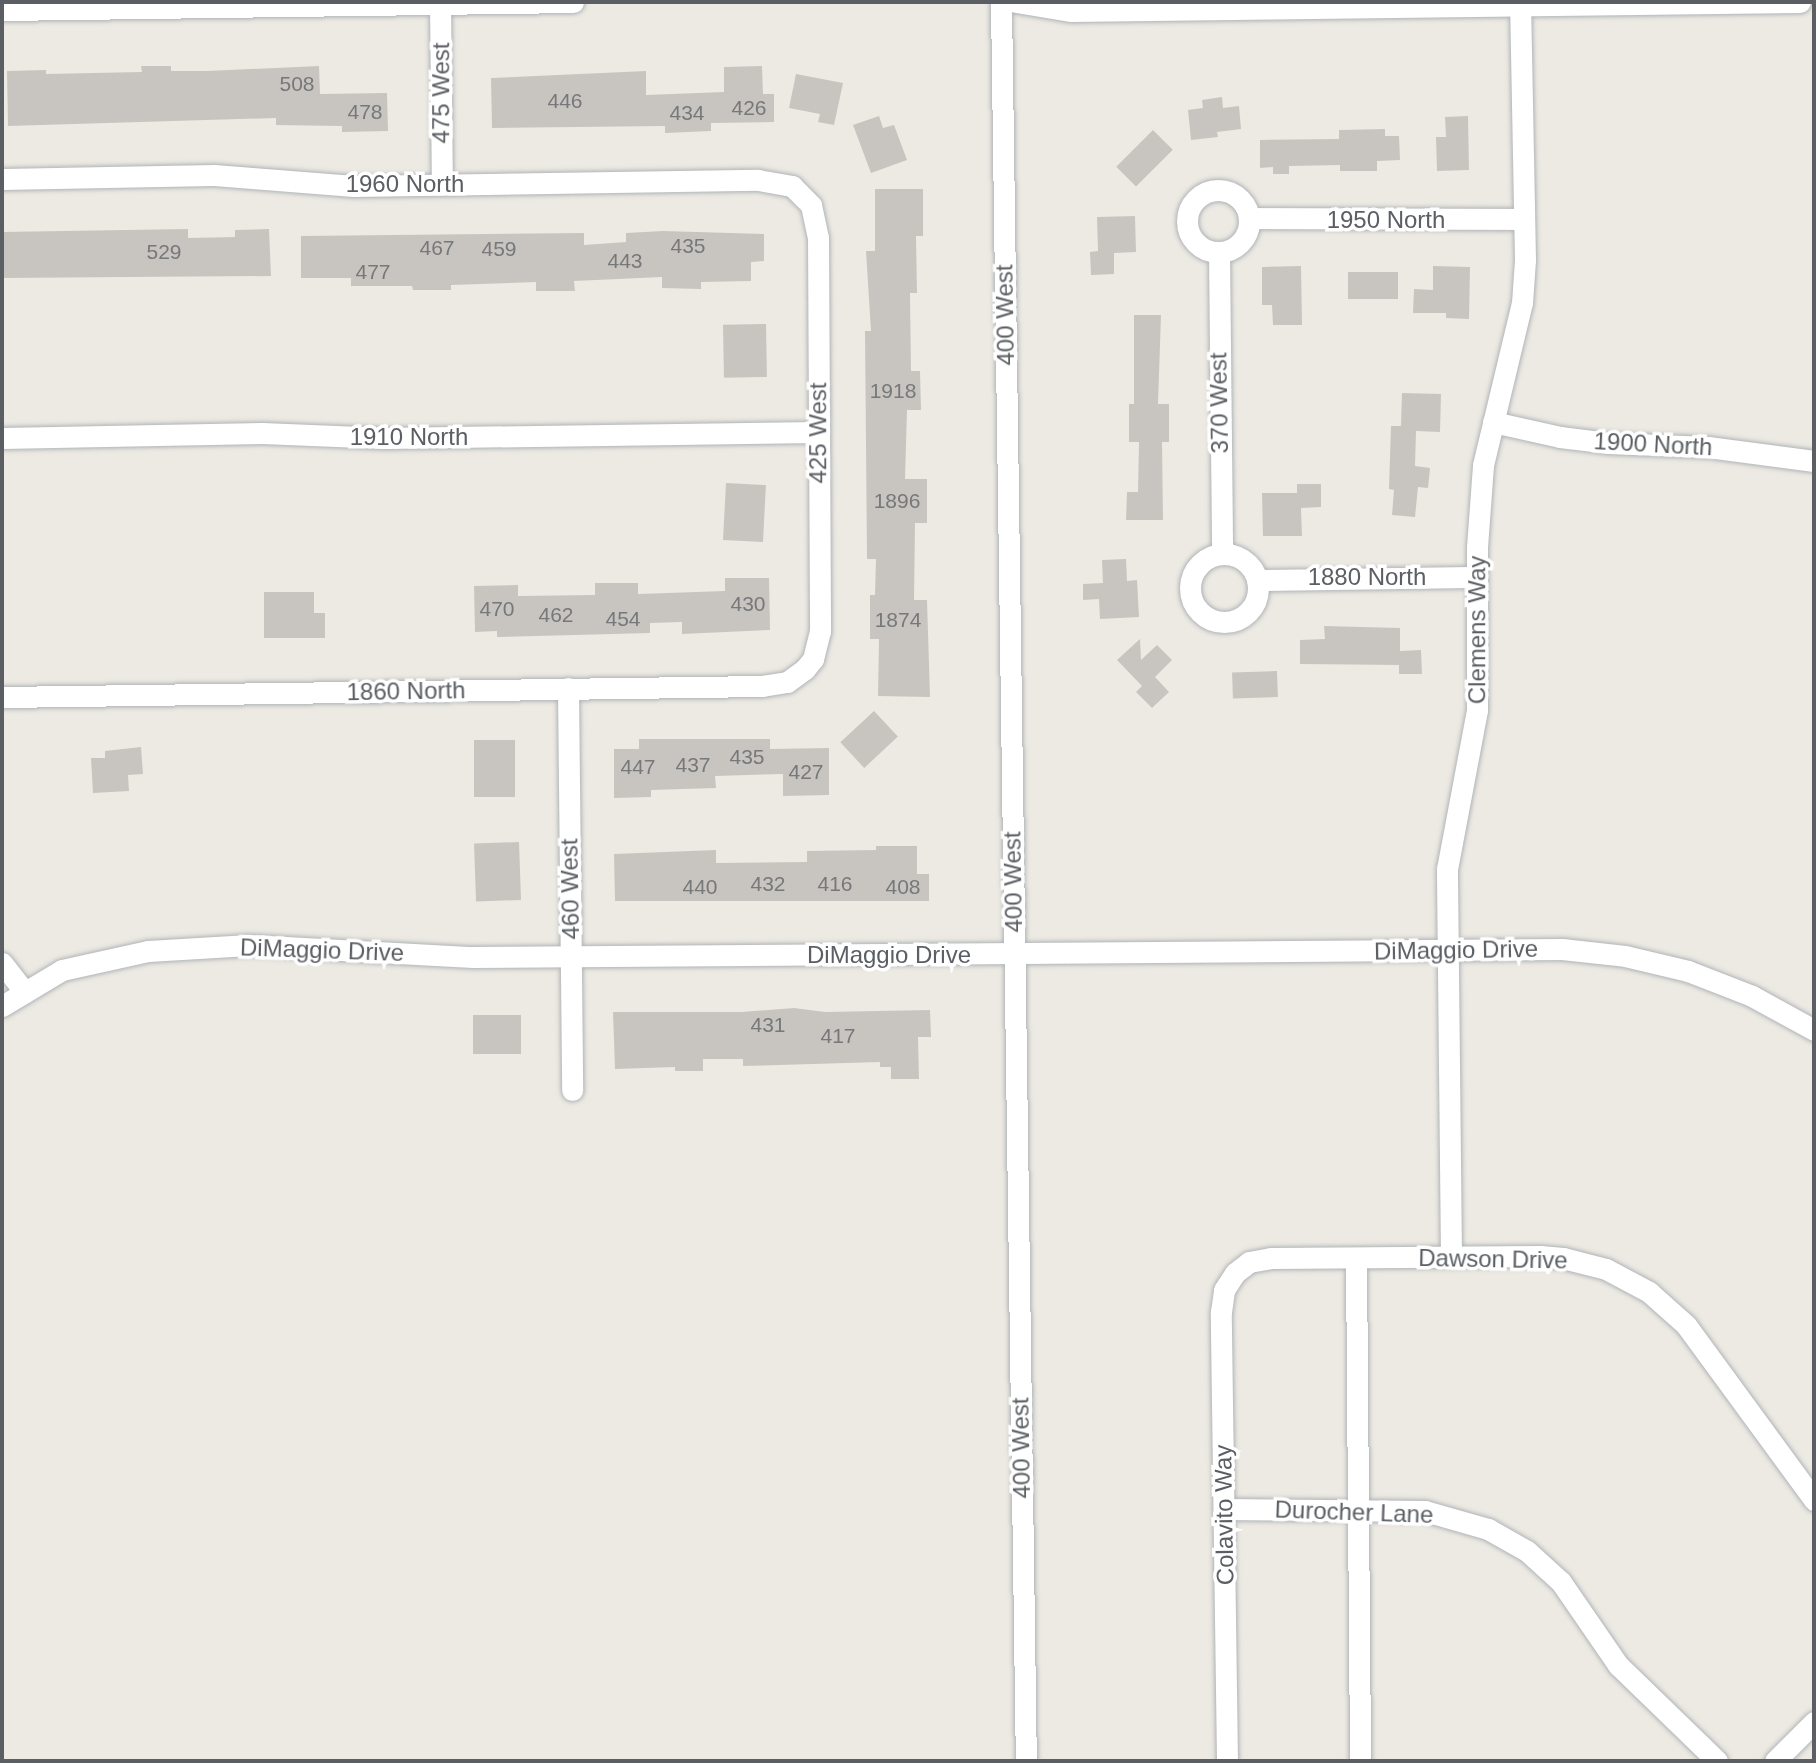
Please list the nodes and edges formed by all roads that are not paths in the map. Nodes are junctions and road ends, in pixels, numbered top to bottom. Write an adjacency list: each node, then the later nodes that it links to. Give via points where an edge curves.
1 (573, 2): 5 (street)
2 (1000, 2): 25 (street, 400 West)
3 (1016, 2): 6 (street, via 1072,11)
4 (1800, 2): 6 (street)
5 (440, 3): 7 (street); 9 (street, 475 West)
6 (1520, 4): 12 (street, Clemens Way)
7 (2, 10)
8 (2, 179): 9 (street, 1960 North, via 214,175 354,186)
9 (442, 184): 10 (street, 1960 North, via 771,180 792,186)
10 (804, 196): 15 (street, 425 West, via 811,205 818,237)
11 (1249, 218): 12 (street, 1950 North); 13 (street, via 1242,242); 13 (street, via 1243,202 1229,192 1212,191 1191,204 1187,220 1191,237 1203,249)
12 (1524, 219): 14 (street, Clemens Way, via 1522,303)
13 (1219, 253): 18 (street, 370 West)
14 (1493, 422): 17 (street, 1900 North, via 1608,443 1721,448); 19 (street, Clemens Way, via 1481,478)
15 (817, 432): 16 (street, 1910 North); 21 (street, 425 West, via 820,631 813,659)
16 (2, 438)
17 (1814, 461)
18 (1222, 554): 20 (street, via 1248,564); 20 (street, via 1205,560 1193,574 1190,592 1203,616 1221,622 1239,619 1253,607)
19 (1477, 577): 20 (street, 1880 North); 24 (street, Clemens Way, via 1478,699 1447,869)
20 (1257, 580)
21 (805, 669): 22 (street, 1860 North, via 787,682 762,686)
22 (568, 688): 23 (street, 1860 North); 26 (street, 460 West)
23 (2, 697)
24 (1450, 950): 25 (street, DiMaggio Drive); 30 (street, DiMaggio Drive, via 1562,949 1657,962 1721,982); 32 (street, Clemens Way)
25 (1014, 954): 26 (street, DiMaggio Drive); 39 (street, 400 West)
26 (571, 956): 28 (street, DiMaggio Drive, via 473,957 249,945 148,951 62,970); 31 (street, 460 West)
27 (2, 963): 28 (street)
28 (25, 992): 29 (street, DiMaggio Drive)
29 (2, 1006)
30 (1814, 1030)
31 (572, 1090)
32 (1451, 1257): 33 (street, Dawson Drive); 35 (street, Dawson Drive, via 1563,1258 1606,1269 1649,1292 1686,1325)
33 (1356, 1258): 34 (street, Dawson Drive, via 1271,1258 1249,1262); 37 (street)
34 (1234, 1273): 36 (street, Colavito Way, via 1224,1290 1222,1312)
35 (1814, 1500)
36 (1224, 1509): 37 (street, Durocher Lane); 40 (street, Colavito Way)
37 (1358, 1510): 41 (street); 42 (street, Durocher Lane, via 1446,1515 1488,1529 1527,1551 1561,1582 1618,1665)
38 (1814, 1722): 43 (street)
39 (1026, 1761)
40 (1227, 1761)
41 (1360, 1761)
42 (1717, 1761)
43 (1775, 1761)

